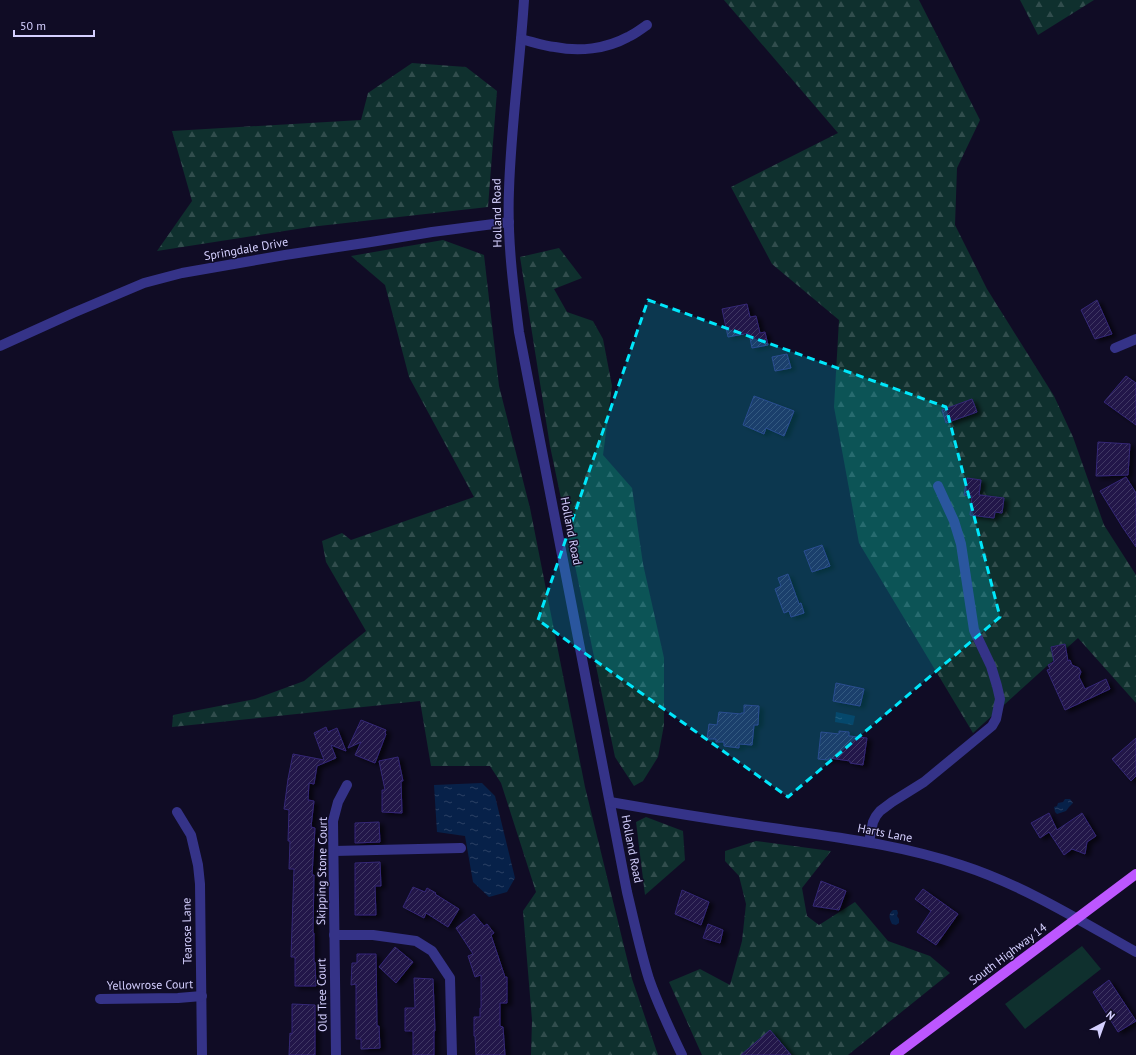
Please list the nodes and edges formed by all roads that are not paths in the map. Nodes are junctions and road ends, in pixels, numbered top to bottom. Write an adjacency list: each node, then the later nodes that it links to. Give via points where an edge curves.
1 (524, 0): 3 (street, Holland Road)
2 (647, 26): 3 (street, via 629,37 594,48 561,48)
3 (522, 39): 4 (street, Holland Road, via 511,154)
4 (509, 222): 6 (street, Springdale Drive, via 182,273 144,284); 10 (street, Holland Road, via 519,332)
5 (1136, 339): 7 (street)
6 (0, 346)
7 (1116, 348)
8 (938, 486): 12 (street, via 961,544 974,630 991,666 1000,699 992,726 924,782 885,807 876,816)
9 (347, 785): 14 (street, Skipping Stone Court, via 338,802 333,821)
10 (610, 802): 12 (street, Harts Lane); 24 (street, Holland Road, via 627,892 646,970)
11 (177, 812): 19 (street, Tearose Lane, via 191,835 198,865)
12 (869, 842): 16 (street, Harts Lane, via 961,865 1033,895)
13 (461, 848): 14 (street)
14 (334, 851): 17 (street, Skipping Stone Court)
15 (1136, 874): 16 (main road, South Highway 14)
16 (1077, 918): 18 (street, Harts Lane); 25 (main road, South Highway 14)
17 (334, 935): 22 (street, Old Tree Court); 23 (street, via 373,935 416,941 432,951 450,978)
18 (1136, 952)
19 (202, 996): 20 (street, Yellowrose Court); 21 (street, Tearose Lane)
20 (100, 999)
21 (202, 1055)
22 (336, 1055)
23 (452, 1055)
24 (682, 1055)
25 (895, 1055)

